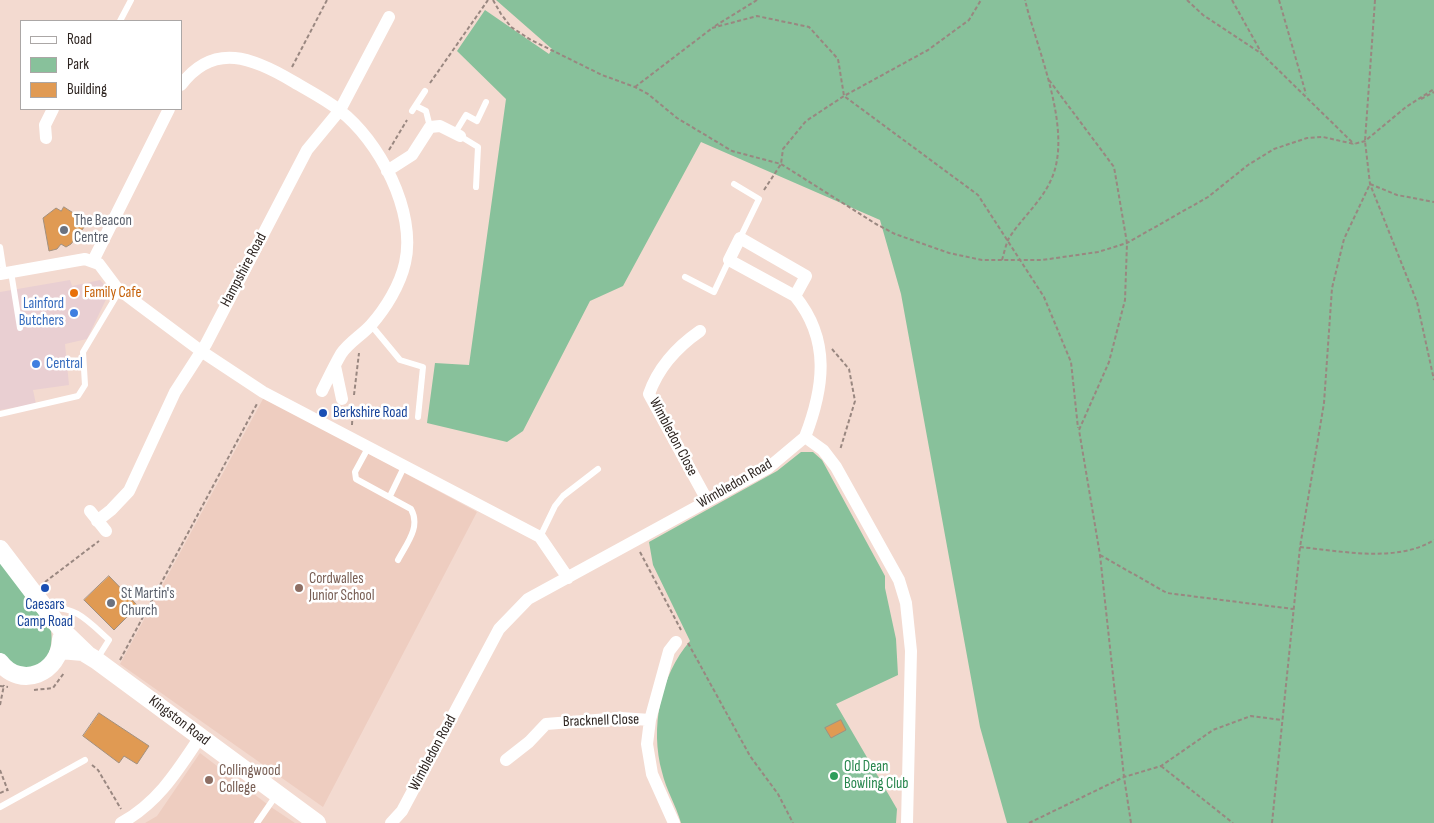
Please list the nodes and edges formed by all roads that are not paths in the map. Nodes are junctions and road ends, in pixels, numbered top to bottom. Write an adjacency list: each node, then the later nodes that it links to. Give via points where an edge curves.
1 (131, 0): 3 (lane)
2 (389, 17): 9 (street, Hampshire Road)
3 (121, 20)
4 (182, 84): 9 (street, via 200,65 219,58 237,58 267,66)
5 (425, 91): 10 (lane, via 414,109 426,111)
6 (486, 102): 11 (lane, via 477,121 466,115)
7 (52, 110): 12 (street, via 45,125)
8 (168, 110): 19 (street)
9 (340, 110): 13 (street, via 354,124); 27 (street, Hampshire Road, via 307,150)
10 (430, 127): 11 (street, via 440,126); 13 (street, via 412,155)
11 (458, 134): 15 (lane, via 478,146)
12 (46, 138)
13 (387, 171): 24 (street, via 400,196 407,234 405,262 392,296)
14 (734, 184): 16 (lane, via 759,199)
15 (476, 187)
16 (740, 238): 18 (street); 23 (street, via 806,276)
17 (0, 248): 20 (lane)
18 (729, 260): 21 (lane, via 714,292); 23 (street)
19 (93, 261): 20 (street, via 85,259); 22 (street, via 104,269)
20 (5, 273): 25 (lane)
21 (685, 277)
22 (120, 290): 27 (street); 31 (lane, via 83,352 85,385 78,396)
23 (796, 296): 33 (street, via 819,340 822,375)
24 (372, 325): 28 (street, via 342,353); 32 (lane, via 400,360 423,367)
25 (20, 328)
26 (700, 331): 38 (street, Wimbledon Close, via 685,341 656,375 649,394)
27 (201, 351): 34 (street, via 263,392); 39 (street, Hampshire Road, via 175,392 129,491 93,516)
28 (335, 366): 29 (street); 30 (street)
29 (322, 391)
30 (342, 399)
31 (0, 414)
32 (418, 417)
33 (805, 437): 38 (street, Wimbledon Road, via 768,468); 61 (street, via 823,450 836,467 899,580 906,603 911,651)
34 (368, 448): 35 (street); 37 (lane, via 355,477)
35 (404, 467): 37 (lane); 40 (street)
36 (598, 468): 40 (lane, via 555,506)
37 (390, 496): 42 (lane, via 411,509 416,522)
38 (707, 500): 43 (street, Wimbledon Road)
39 (106, 532)
40 (540, 537): 43 (street)
41 (0, 549): 44 (street, Kingston Road)
42 (398, 560)
43 (568, 578): 59 (street, Wimbledon Road, via 528,600 499,630 402,812)
44 (47, 610): 45 (street, Kingston Road); 48 (lane, via 66,607 109,640)
45 (61, 629): 47 (street); 48 (street, Kingston Road)
46 (679, 637): 50 (street, Bracknell Close, via 669,652)
47 (60, 650): 48 (street, Kingston Road, via 83,652); 49 (street, via 54,663 38,674)
48 (92, 658): 51 (street, Kingston Road)
49 (4, 672)
50 (650, 720): 53 (street, Bracknell Close, via 621,718 546,724); 60 (street, Bracknell Close, via 647,744 652,774)
51 (200, 737): 54 (street, Kingston Road); 56 (street, via 165,788 140,813)
52 (85, 760): 55 (lane)
53 (506, 760)
54 (278, 793): 57 (lane); 58 (street, Kingston Road)
55 (0, 807)
56 (124, 821)
57 (258, 823)
58 (317, 823)
59 (391, 823)
60 (674, 823)
61 (907, 823)

